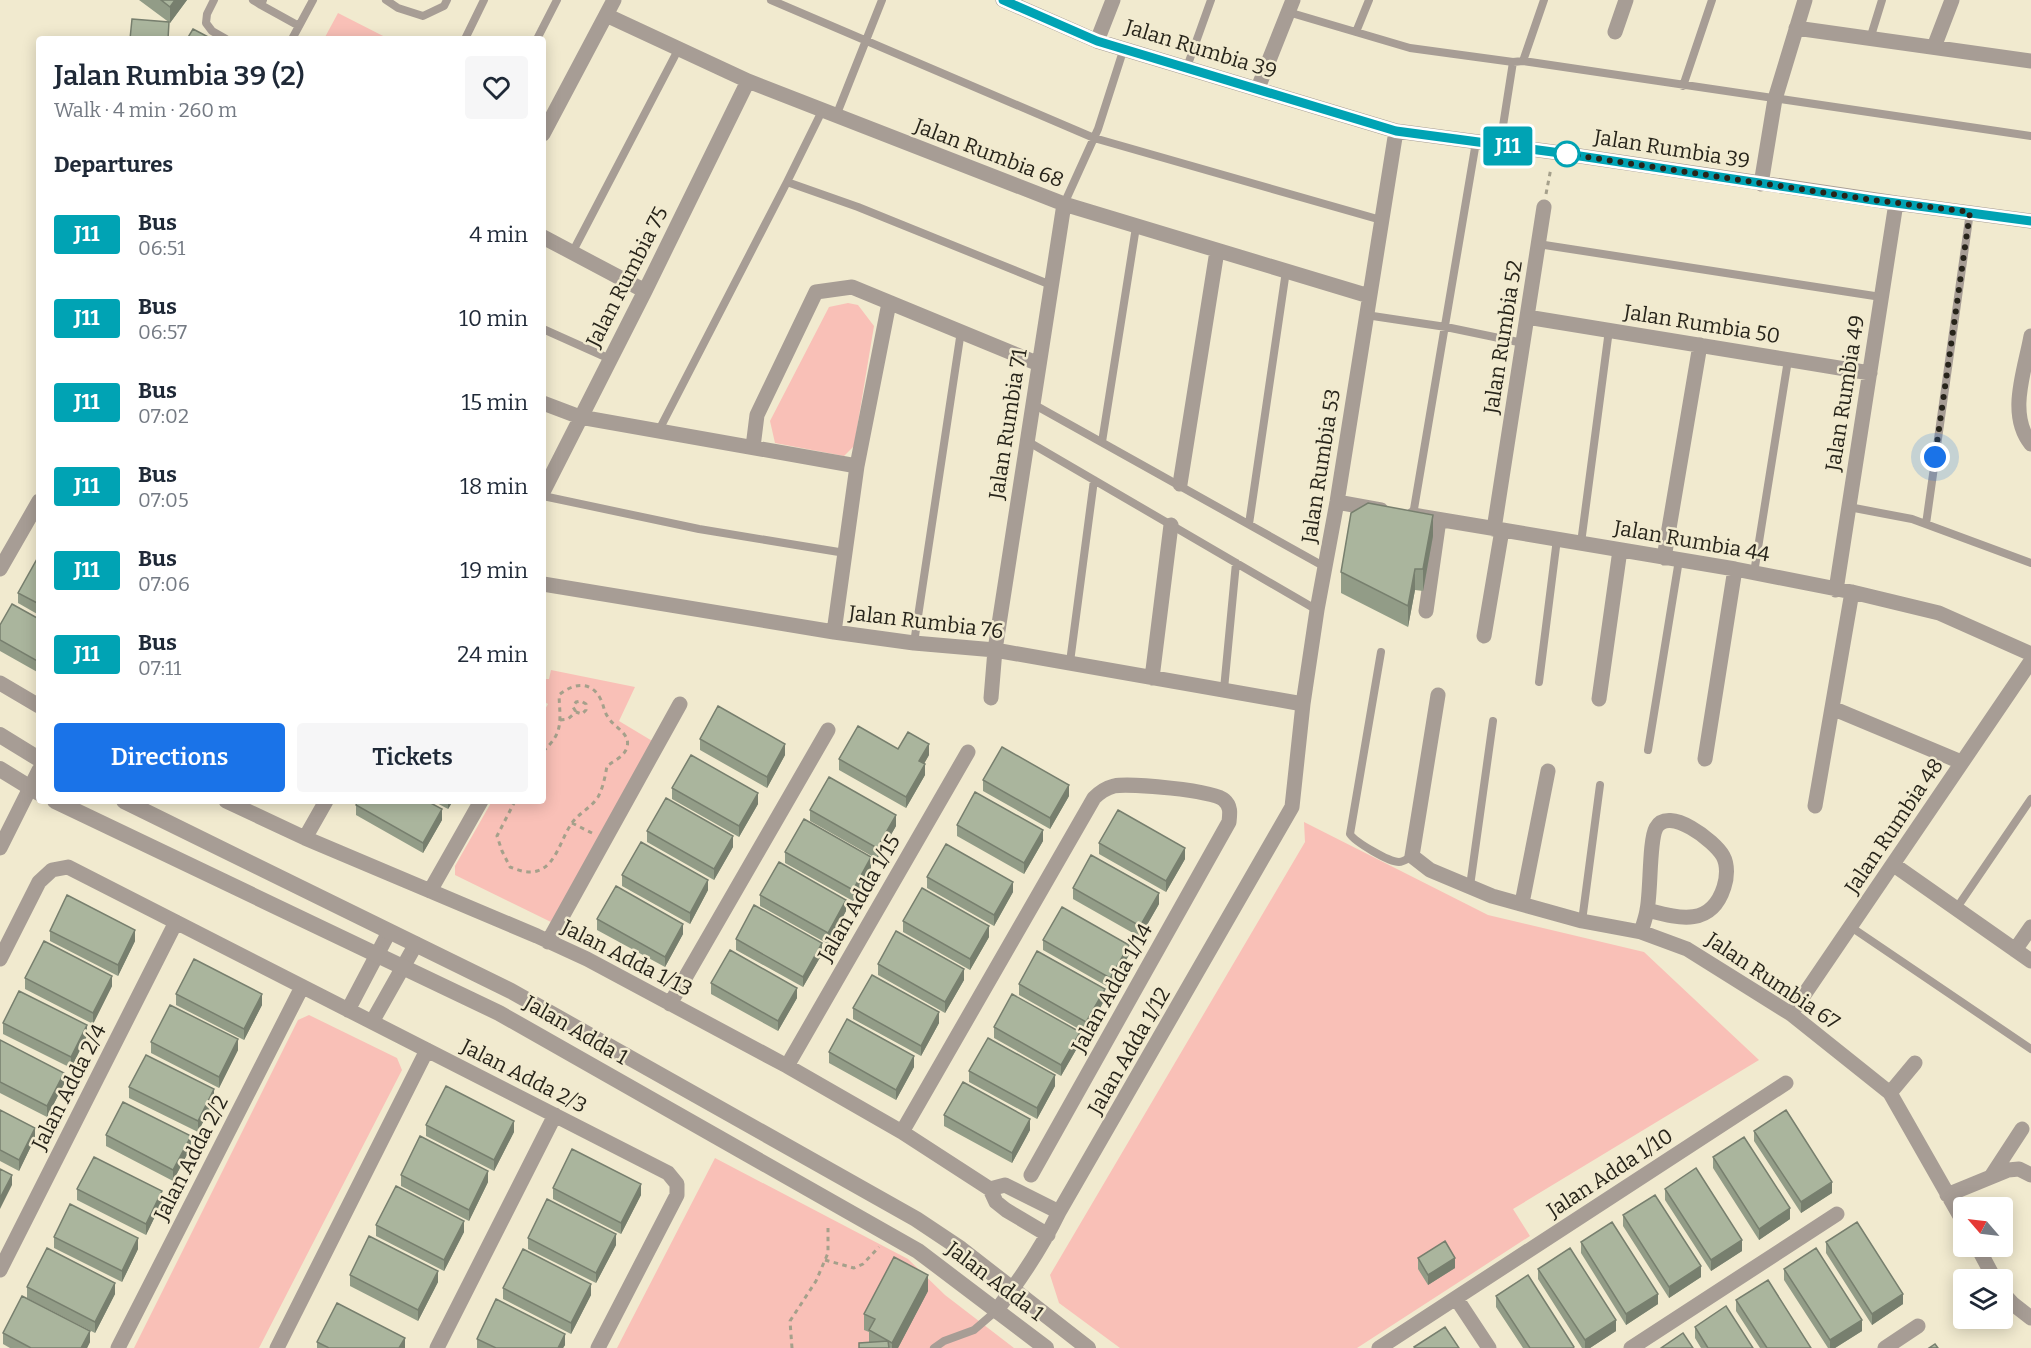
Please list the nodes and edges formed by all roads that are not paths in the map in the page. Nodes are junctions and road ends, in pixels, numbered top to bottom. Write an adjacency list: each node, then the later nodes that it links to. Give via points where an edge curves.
1 (214, 0): 28 (lane, via 206,24)
2 (253, 0): 20 (lane)
3 (314, 0): 24 (lane)
4 (386, 0): 5 (lane, via 423,16 444,6)
5 (447, 0)
6 (484, 0): 30 (lane)
7 (557, 0): 31 (lane)
8 (614, 0): 23 (street)
9 (771, 0): 33 (lane)
10 (882, 0): 33 (lane)
11 (1113, 0): 34 (street)
12 (1211, 0): 41 (lane)
13 (1369, 0): 26 (lane)
14 (1544, 0): 38 (lane)
15 (1626, 0): 27 (street)
16 (1712, 0): 43 (lane)
17 (1805, 0): 25 (street)
18 (1882, 0): 32 (lane)
19 (1952, 0): 35 (street)
20 (262, 2): 24 (lane)
21 (1013, 2): 34 (street, Jalan Rumbia 39)
22 (1290, 6): 26 (lane); 44 (street)
23 (606, 15): 36 (street, Jalan Rumbia 68); 47 (street)
24 (299, 26): 29 (lane)
25 (1796, 28): 32 (street); 45 (street)
26 (1356, 32): 40 (lane, via 1410,48)
27 (1615, 32)
28 (221, 36)
29 (294, 36)
30 (466, 36)
31 (539, 36)
32 (1870, 39): 35 (street)
33 (865, 41): 46 (lane); 50 (lane)
34 (1097, 41): 37 (street, Jalan Rumbia 39)
35 (1934, 47): 39 (street)
36 (679, 48): 42 (street, Jalan Rumbia 68); 65 (lane)
37 (1125, 48): 41 (street, Jalan Rumbia 39); 50 (lane)
38 (1523, 61): 40 (lane); 43 (lane)
39 (2031, 61)
40 (1512, 62): 52 (lane)
41 (1187, 67): 44 (street, Jalan Rumbia 39)
42 (748, 81): 46 (street, Jalan Rumbia 68); 68 (street, Jalan Rumbia 75)
43 (1683, 86): 45 (lane)
44 (1258, 88): 48 (street, Jalan Rumbia 39)
45 (1775, 99): 49 (lane); 54 (street)
46 (829, 113): 53 (lane); 56 (street, Jalan Rumbia 68)
47 (546, 128)
48 (1396, 131): 51 (street, Jalan Rumbia 39); 59 (street, Jalan Rumbia 53)
49 (2031, 136)
50 (1094, 138): 56 (lane); 59 (lane)
51 (1476, 142): 52 (street, Jalan Rumbia 39); 74 (lane)
52 (1500, 145): 54 (street, Jalan Rumbia 39)
53 (787, 182): 67 (lane); 88 (lane)
54 (1761, 184): 55 (street, Jalan Rumbia 39)
55 (1896, 203): 58 (street, Jalan Rumbia 39); 70 (street, Jalan Rumbia 49)
56 (1064, 204): 61 (street, Jalan Rumbia 68); 67 (street, Jalan Rumbia 71)
57 (1544, 207): 63 (street, Jalan Rumbia 52)
58 (1970, 212): 60 (street, Jalan Rumbia 39); 104 (lane)
59 (1381, 220): 69 (street, Jalan Rumbia 53)
60 (2031, 221)
61 (1136, 226): 64 (street, Jalan Rumbia 68); 90 (lane)
62 (546, 239): 65 (street)
63 (1539, 244): 70 (lane); 73 (street, Jalan Rumbia 52)
64 (1217, 251): 66 (street, Jalan Rumbia 68); 95 (street)
65 (572, 253): 68 (street)
66 (1286, 271): 69 (street, Jalan Rumbia 68); 103 (lane)
67 (1051, 285): 83 (street, Jalan Rumbia 71)
68 (645, 291): 81 (street, Jalan Rumbia 75)
69 (1369, 296): 72 (street, Jalan Rumbia 53)
70 (1881, 297): 84 (street, Jalan Rumbia 49)
71 (889, 303): 77 (street); 92 (street, via 852,287 816,292 757,415); 93 (street)
72 (1366, 315): 74 (lane); 98 (street, Jalan Rumbia 53)
73 (1527, 316): 76 (street, Jalan Rumbia 50); 79 (street, Jalan Rumbia 52)
74 (1446, 327): 79 (lane); 101 (lane)
75 (546, 330): 81 (lane)
76 (1609, 330): 80 (street, Jalan Rumbia 50); 108 (lane)
77 (961, 331): 83 (street); 125 (lane)
78 (2031, 336): 91 (street, via 2018,410 2022,431)
79 (1523, 343): 106 (street, Jalan Rumbia 52)
80 (1700, 345): 82 (street, Jalan Rumbia 50); 111 (street)
81 (610, 358): 87 (street, Jalan Rumbia 75)
82 (1788, 360): 84 (street, Jalan Rumbia 50); 117 (lane)
83 (1039, 364): 86 (street, Jalan Rumbia 71)
84 (1870, 373): 100 (street, Jalan Rumbia 49)
85 (546, 404): 87 (street)
86 (1033, 404): 89 (street, Jalan Rumbia 71); 90 (lane)
87 (580, 417): 88 (street); 96 (street, Jalan Rumbia 75)
88 (658, 432): 92 (street)
89 (1027, 441): 94 (lane); 126 (street, Jalan Rumbia 71)
90 (1102, 442): 95 (lane)
91 (2031, 444)
92 (753, 447): 93 (street)
93 (857, 466): 110 (street)
94 (1094, 480): 105 (lane); 130 (lane)
95 (1180, 484): 103 (lane)
96 (546, 488)
97 (546, 495): 110 (lane, via 699,529)
98 (1337, 502): 101 (street, Jalan Rumbia 44); 114 (street, Jalan Rumbia 53)
99 (36, 506): 115 (street)
100 (1849, 507): 104 (lane); 119 (street, Jalan Rumbia 49)
101 (1402, 513): 102 (street, Jalan Rumbia 44)
102 (1438, 520): 106 (street, Jalan Rumbia 44); 122 (street)
103 (1249, 524): 114 (lane)
104 (1926, 524): 113 (lane)
105 (1171, 525): 112 (lane); 131 (street)
106 (1498, 530): 107 (street, Jalan Rumbia 44); 124 (street, Jalan Rumbia 52)
107 (1557, 539): 108 (street, Jalan Rumbia 44); 132 (lane)
108 (1581, 543): 109 (street, Jalan Rumbia 44)
109 (1620, 550): 111 (street, Jalan Rumbia 44); 137 (street)
110 (845, 553): 123 (street)
111 (1672, 559): 116 (street, Jalan Rumbia 44); 145 (lane)
112 (1236, 563): 121 (lane); 134 (lane)
113 (2031, 563)
114 (1326, 567): 121 (street, Jalan Rumbia 53)
115 (0, 569)
116 (1735, 569): 117 (street, Jalan Rumbia 44); 148 (street)
117 (1754, 573): 119 (street, Jalan Rumbia 44)
118 (546, 584): 123 (street, Jalan Rumbia 76)
119 (1836, 590): 120 (street, Jalan Rumbia 44)
120 (1852, 592): 128 (street, Jalan Rumbia 44, via 1943,614); 141 (street)
121 (1317, 610): 140 (street, Jalan Rumbia 53)
122 (1426, 611)
123 (834, 632): 125 (street, Jalan Rumbia 76)
124 (1484, 636)
125 (914, 643): 126 (street, Jalan Rumbia 76)
126 (995, 650): 130 (street, Jalan Rumbia 76); 136 (street, Jalan Rumbia 71)
127 (1381, 652): 164 (lane, via 1350,834 1357,842 1395,861)
128 (2031, 654)
129 (2031, 661): 149 (street, Jalan Rumbia 48)
130 (1070, 662): 131 (street, Jalan Rumbia 76)
131 (1152, 678): 134 (street, Jalan Rumbia 76)
132 (1539, 682)
133 (0, 683): 138 (street)
134 (1224, 689): 140 (street, Jalan Rumbia 76)
135 (1438, 695): 164 (street)
136 (991, 698)
137 (1599, 699)
138 (36, 704)
139 (680, 704): 177 (street)
140 (1303, 704): 161 (street, Jalan Rumbia 53)
141 (1832, 708): 149 (street); 160 (street)
142 (1493, 721): 166 (lane)
143 (828, 730): 185 (street)
144 (0, 735): 147 (street)
145 (1648, 750)
146 (968, 752): 192 (street, Jalan Adda 1/15)
147 (36, 757)
148 (1705, 759)
149 (1962, 762): 165 (street, Jalan Rumbia 48)
150 (0, 769): 153 (street)
151 (1548, 771): 168 (street)
152 (1600, 785): 171 (lane)
153 (34, 791): 163 (street)
154 (2031, 799): 169 (lane)
155 (61, 804): 180 (street, Jalan Adda 1)
156 (130, 804): 175 (street, Jalan Adda 1)
157 (232, 804): 162 (street, Jalan Adda 1/13)
158 (324, 804): 162 (street)
159 (479, 804): 167 (street)
160 (1815, 806)
161 (1292, 807): 204 (street, Jalan Adda 1/12)
162 (305, 838): 167 (street, Jalan Adda 1/13)
163 (0, 848)
164 (1412, 856): 166 (street, Jalan Rumbia 67, via 1430,870)
165 (1894, 865): 169 (street); 173 (street, Jalan Rumbia 48)
166 (1470, 886): 168 (street, Jalan Rumbia 67)
167 (430, 891): 177 (street, Jalan Adda 1/13)
168 (1522, 903): 171 (street, Jalan Rumbia 67)
169 (1956, 909): 179 (street)
170 (1647, 910): 170 (street, via 1656,827 1667,820 1677,821 1701,835 1723,855 1723,891 1713,906 1700,915 1678,918); 176 (street)
171 (1582, 921): 176 (street, Jalan Rumbia 67)
172 (176, 922): 181 (street, via 68,867 52,870 39,882); 184 (street); 207 (street, Jalan Adda 2/4)
173 (1851, 927): 187 (street, Jalan Rumbia 48); 189 (lane)
174 (2031, 927): 179 (street)
175 (389, 932): 178 (street, Jalan Adda 1); 180 (street)
176 (1641, 932): 187 (street, Jalan Rumbia 67, via 1699,955)
177 (548, 942): 185 (street, Jalan Adda 1/13)
178 (416, 944): 183 (street); 208 (street, Jalan Adda 1, via 511,991 916,1219)
179 (2015, 950): 182 (street)
180 (377, 954): 183 (street, Jalan Adda 1); 186 (street)
181 (0, 959)
182 (2031, 961)
183 (403, 967): 188 (street); 211 (street, Jalan Adda 1, via 499,1013 891,1234)
184 (302, 987): 186 (street, Jalan Adda 2/3); 214 (street, Jalan Adda 2/2)
185 (670, 1004): 192 (street, Jalan Adda 1/13)
186 (348, 1010): 188 (street, Jalan Adda 2/3)
187 (1791, 1014): 194 (street, Jalan Rumbia 67)
188 (372, 1023): 190 (street, Jalan Adda 2/3)
189 (2031, 1049)
190 (428, 1050): 195 (street, Jalan Adda 2/3); 215 (street)
191 (1915, 1063): 194 (street)
192 (787, 1066): 197 (street, Jalan Adda 1/13)
193 (1786, 1083): 209 (street, Jalan Adda 1/10)
194 (1890, 1093): 202 (street, Jalan Rumbia 67)
195 (555, 1115): 216 (street); 217 (street, Jalan Adda 2/3, via 668,1173 677,1184 676,1195)
196 (2022, 1129): 199 (street)
197 (902, 1132): 198 (street, Jalan Adda 1/14, via 1094,798 1113,786 1127,785 1205,792 1224,799 1230,808 1229,822); 201 (street, Jalan Adda 1/13)
198 (1031, 1175)
199 (1992, 1175): 200 (street, via 2014,1169); 202 (street)
200 (2031, 1175)
201 (990, 1189): 204 (street, via 1005,1185); 206 (street, via 996,1202 1006,1210)
202 (1947, 1194): 203 (street, Jalan Rumbia 67)
203 (1953, 1204)
204 (1059, 1212): 206 (street, Jalan Adda 1/12)
205 (1837, 1214): 223 (street)
206 (1048, 1235): 208 (street, Jalan Adda 1/12)
207 (0, 1270)
208 (1013, 1290): 211 (street, Jalan Adda 1/12); 220 (street, Jalan Adda 1)
209 (1456, 1298): 221 (street, Jalan Adda 1/10); 222 (street)
210 (2013, 1304): 212 (street)
211 (996, 1311): 218 (lane, via 974,1330); 219 (street, Jalan Adda 1)
212 (2031, 1318)
213 (1918, 1326): 224 (street)
214 (118, 1348)
215 (277, 1348)
216 (436, 1348)
217 (598, 1348)
218 (934, 1348)
219 (1046, 1348)
220 (1088, 1348)
221 (1379, 1348)
222 (1489, 1348)
223 (1631, 1348)
224 (1885, 1348)

